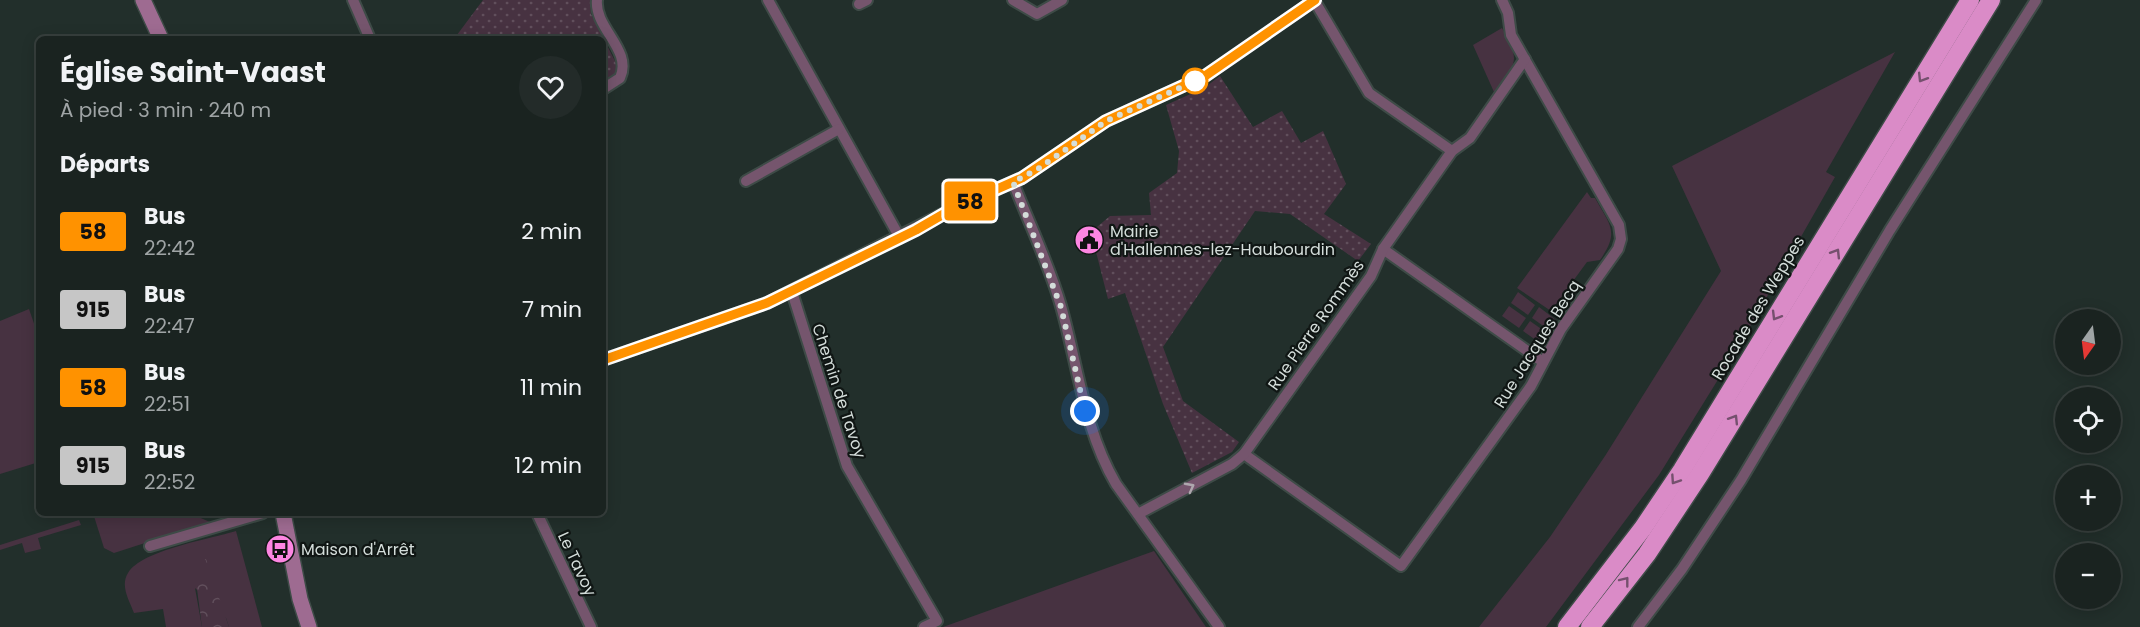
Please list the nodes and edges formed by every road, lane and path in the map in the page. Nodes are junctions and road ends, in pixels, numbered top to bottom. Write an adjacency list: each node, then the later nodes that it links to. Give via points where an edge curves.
1 (143, 0): 13 (main road)
2 (353, 0): 14 (street)
3 (597, 0): 17 (street, via 598,13 622,62 620,78)
4 (768, 0): 18 (street)
5 (1013, 0): 6 (street, via 1037,14)
6 (1062, 0)
7 (1314, 0): 19 (street, via 1370,93); 21 (street, via 1205,76 1106,121)
8 (1502, 0): 15 (street, Rue Jacques Becq, via 1508,13 1509,32)
9 (1968, 0): 39 (highway, Rocade des Weppes, one-way to 39, via 1682,470)
10 (1991, 0): 16 (highway)
11 (2005, 0): 16 (highway)
12 (2036, 0): 41 (street, via 1890,230 1741,480)
13 (161, 36)
14 (369, 36)
15 (1525, 59): 19 (street, Rue Pierre Rommès, via 1470,138); 26 (street, Rue Jacques Becq, via 1621,234 1617,249 1561,329)
16 (1940, 83): 40 (highway, one-way to 16, via 1647,554 1700,474)
17 (606, 87)
18 (839, 129): 20 (street); 22 (street)
19 (1452, 151): 23 (street, Rue Pierre Rommès)
20 (746, 181)
21 (1013, 182): 22 (street); 28 (street, via 1061,307 1089,423 1111,475)
22 (900, 238): 24 (street)
23 (1383, 249): 26 (street); 27 (street, Rue Pierre Rommès, via 1371,276)
24 (792, 292): 25 (street); 37 (street, Chemin de Tavoy, via 847,466 937,621)
25 (606, 359)
26 (1543, 362): 27 (street, Rue Jacques Becq, via 1531,386 1401,566)
27 (1244, 454): 28 (street, Rue Pierre Rommès, one-way to 27)
28 (1138, 514): 38 (street)
29 (253, 516): 32 (street)
30 (284, 516): 33 (main road)
31 (538, 516): 36 (street, Le Tavoy)
32 (150, 546)
33 (295, 568): 34 (main road); 35 (main road)
34 (309, 627)
35 (318, 627)
36 (591, 627)
37 (924, 627)
38 (1219, 627)
39 (1567, 627)
40 (1590, 627)
41 (1638, 627)

